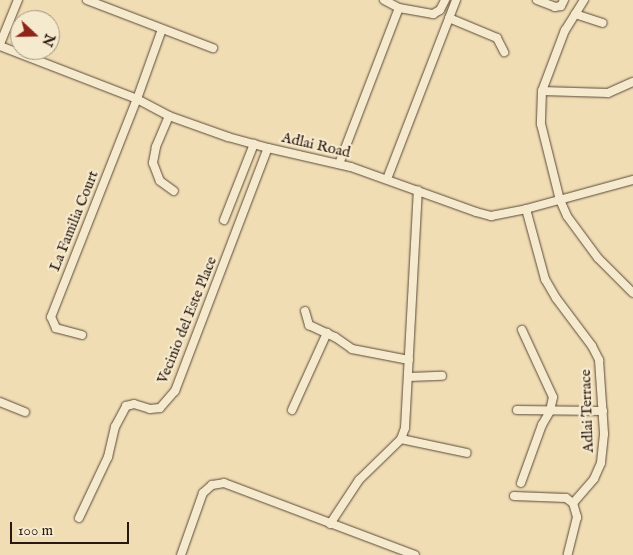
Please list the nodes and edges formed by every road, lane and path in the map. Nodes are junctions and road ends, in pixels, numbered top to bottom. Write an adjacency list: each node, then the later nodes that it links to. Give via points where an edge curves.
1 (18, 0): 14 (street)
2 (87, 0): 13 (street)
3 (384, 0): 9 (street)
4 (446, 0): 9 (street, via 433,14)
5 (456, 0): 11 (street)
6 (536, 0): 7 (street, via 555,7 561,6)
7 (564, 0)
8 (584, 0): 10 (street)
9 (399, 8): 23 (street)
10 (575, 14): 12 (street); 18 (street, via 565,30)
11 (449, 18): 16 (street, via 497,38); 24 (street)
12 (603, 23)
13 (162, 29): 15 (street); 19 (street, La Familia Court)
14 (0, 45): 19 (street, Adlai Road)
15 (213, 48)
16 (504, 52)
17 (633, 82): 18 (street, via 608,93)
18 (542, 91): 28 (street, via 541,124)
19 (138, 99): 20 (street, Adlai Road); 35 (street, La Familia Court, via 51,317 56,328)
20 (169, 116): 21 (street, Adlai Road); 27 (street, via 152,163 160,181)
21 (254, 144): 22 (street, Adlai Road); 30 (street)
22 (268, 148): 23 (street, Adlai Road); 50 (street, Vecinio del Este Place, via 175,391 160,408 126,406 115,427 108,457)
23 (339, 164): 24 (street, Adlai Road)
24 (386, 179): 26 (street, Adlai Road)
25 (633, 180): 28 (street, Adlai Road)
26 (418, 190): 29 (street, Adlai Road, via 491,216); 36 (street)
27 (174, 192)
28 (560, 200): 29 (street, Adlai Road); 31 (street, via 566,216 598,258)
29 (526, 209): 43 (street, Adlai Terrace, via 545,279 599,360)
30 (224, 220)
31 (633, 293)
32 (305, 311): 34 (street, via 308,325)
33 (522, 330): 42 (street, via 553,397)
34 (327, 333): 36 (street, via 352,349); 40 (street)
35 (82, 336)
36 (409, 360): 38 (street)
37 (442, 376): 38 (street)
38 (408, 377): 45 (street, via 405,428)
39 (0, 402): 44 (street)
40 (292, 410)
41 (517, 410): 42 (street)
42 (550, 411): 43 (street); 47 (street)
43 (603, 411): 49 (street, Adlai Terrace, via 601,463 594,479)
44 (25, 412)
45 (400, 439): 46 (street); 51 (street, via 359,480)
46 (467, 454)
47 (521, 483)
48 (514, 496): 49 (street, via 566,498)
49 (573, 502): 53 (street, via 577,517)
50 (79, 518)
51 (330, 524): 52 (street); 54 (street, via 224,483 212,484 203,493)
52 (406, 553): 55 (street)
53 (568, 554)
54 (181, 555)
55 (415, 555)

